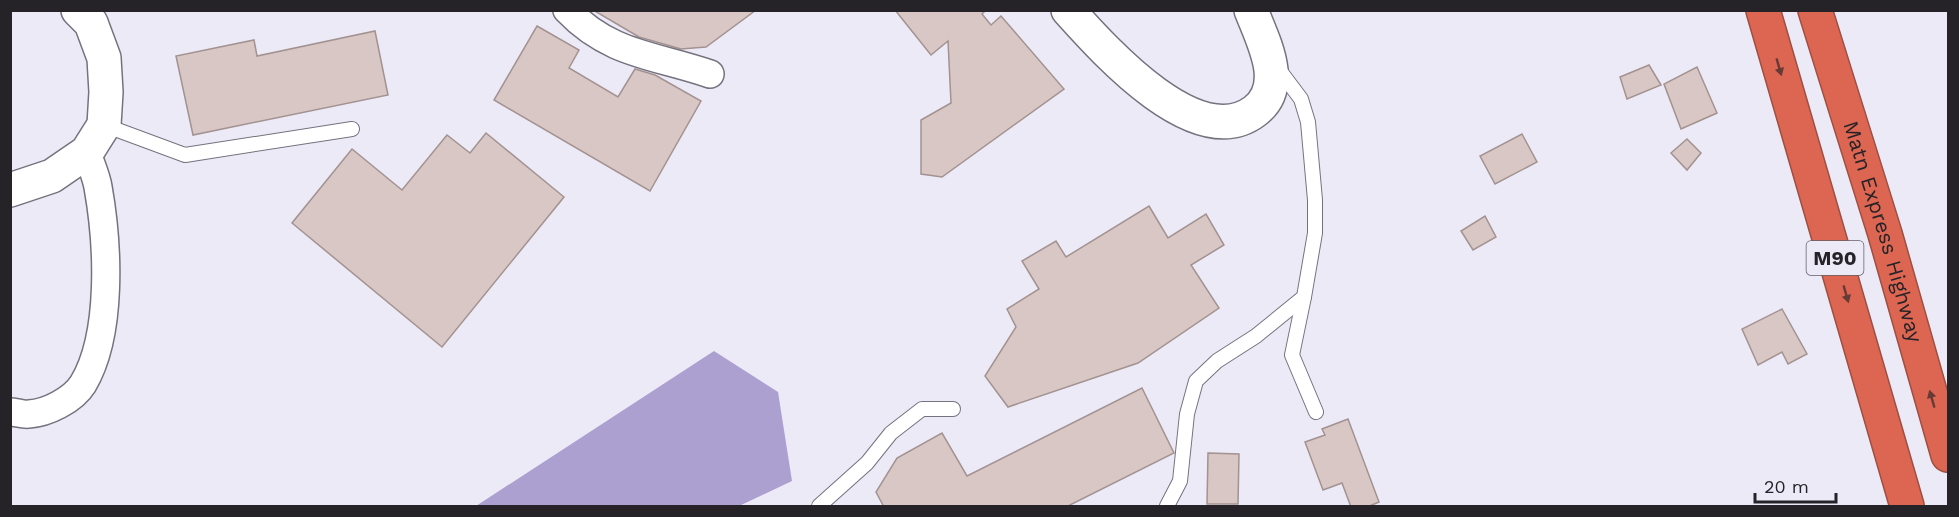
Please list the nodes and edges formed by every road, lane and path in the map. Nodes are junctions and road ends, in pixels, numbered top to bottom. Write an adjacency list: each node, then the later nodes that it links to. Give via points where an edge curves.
1 (567, 10): 8 (street, via 601,39)
2 (1068, 10): 7 (street, via 1103,48 1144,83 1188,114 1209,121 1237,121 1262,106 1272,89)
3 (1251, 10): 7 (street)
4 (1763, 10): 20 (highway, M90, one-way to 20)
5 (1815, 10): 17 (highway, Matn Express Highway / M90, one-way to 5)
6 (90, 15): 9 (street, via 104,58)
7 (1269, 55): 13 (lane, via 1301,99 1308,122 1315,233)
8 (710, 74)
9 (104, 124): 10 (lane, via 185,155); 11 (street)
10 (352, 129)
11 (87, 152): 12 (street, via 52,176); 16 (street, via 98,184 106,271 94,363 82,386 67,400 28,414)
12 (10, 190)
13 (1304, 297): 15 (lane, via 1292,355); 19 (lane, via 1196,381 1187,414 1180,481)
14 (953, 410): 18 (lane, via 922,409 891,433 867,463)
15 (1316, 411)
16 (10, 412)
17 (1948, 455)
18 (819, 507)
19 (1167, 507)
20 (1907, 507)

